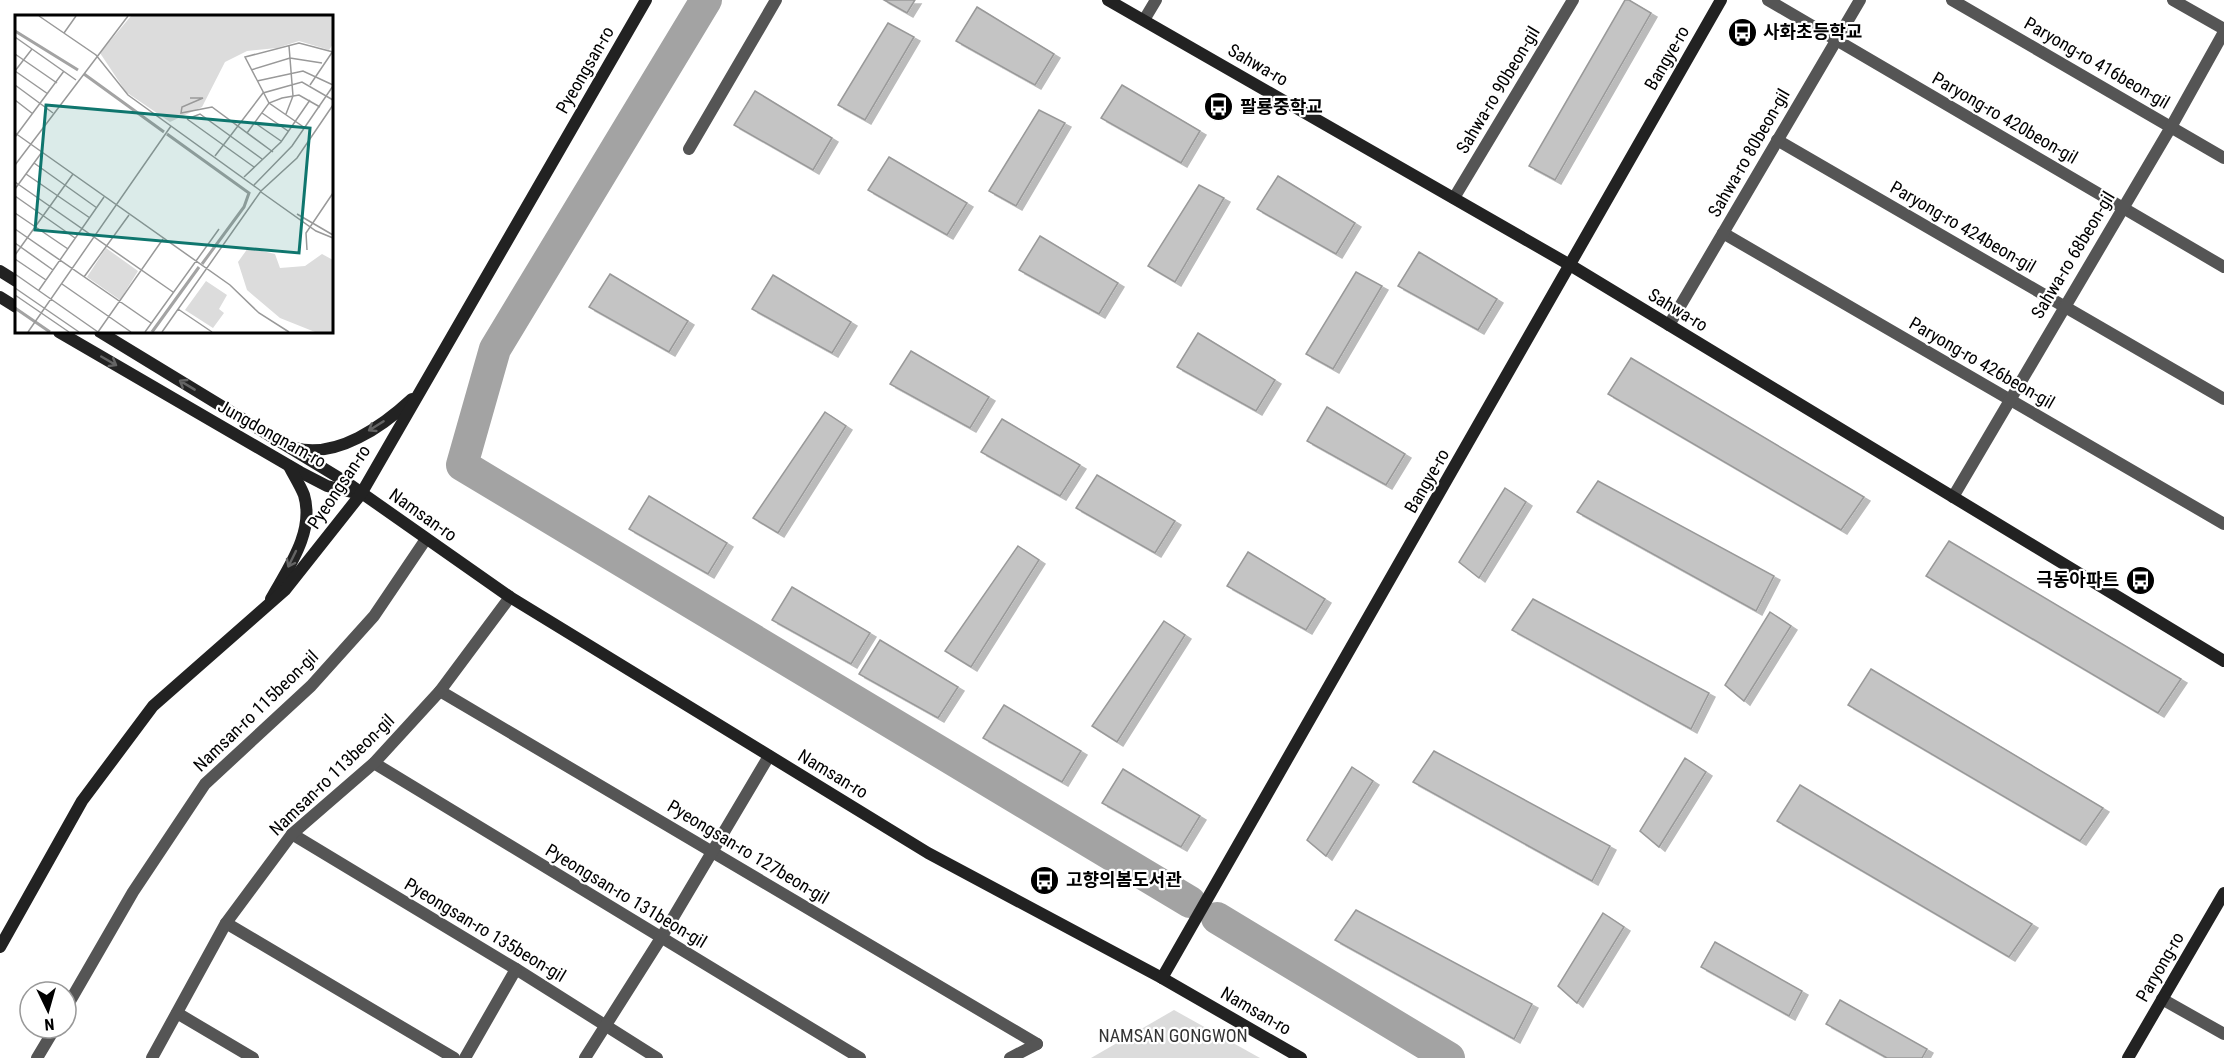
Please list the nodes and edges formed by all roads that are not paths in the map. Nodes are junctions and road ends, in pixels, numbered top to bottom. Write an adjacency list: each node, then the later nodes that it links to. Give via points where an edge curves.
1 (646, 0): 31 (main road, Pyeongsan-ro)
2 (776, 0): 16 (street)
3 (1108, 0): 11 (main road, Sahwa-ro)
4 (1156, 0): 11 (street)
5 (1572, 0): 18 (street, Sahwa-ro 90beon-gil)
6 (1721, 0): 21 (main road, Bangye-ro)
7 (1768, 0): 13 (street, Paryong-ro 420beon-gil)
8 (1860, 0): 13 (street, Sahwa-ro 80beon-gil)
9 (1952, 0): 14 (street, Paryong-ro 416beon-gil)
10 (2173, 0): 12 (street)
11 (1144, 21): 18 (main road, Sahwa-ro)
12 (2224, 30): 14 (street, Sahwa-ro 68beon-gil)
13 (1836, 40): 15 (street, Sahwa-ro 80beon-gil); 19 (street, Paryong-ro 420beon-gil)
14 (2170, 127): 17 (street, Paryong-ro 416beon-gil); 19 (street, Sahwa-ro 68beon-gil)
15 (1777, 140): 20 (street, Sahwa-ro 80beon-gil); 27 (street, Paryong-ro 424beon-gil)
16 (689, 149)
17 (2224, 158)
18 (1454, 198): 21 (main road, Sahwa-ro)
19 (2122, 207): 22 (street, Paryong-ro 420beon-gil); 27 (street, Sahwa-ro 68beon-gil)
20 (1723, 233): 28 (street, Sahwa-ro 80beon-gil); 33 (street, Paryong-ro 426beon-gil)
21 (1570, 265): 28 (main road, Sahwa-ro); 53 (main road, Bangye-ro)
22 (2224, 267)
23 (0, 271): 24 (main road)
24 (15, 280)
25 (0, 297): 26 (main road)
26 (15, 306)
27 (2064, 306): 32 (street, Paryong-ro 424beon-gil); 33 (street, Sahwa-ro 68beon-gil)
28 (1669, 325): 37 (main road, Sahwa-ro)
29 (60, 333): 35 (main road, Jungdongnam-ro, one-way to 35)
30 (102, 333): 34 (main road, Jungdongnam-ro, one-way to 30)
31 (422, 390): 34 (main road, one-way to 34, via 399,411 345,443 324,449); 36 (main road, Pyeongsan-ro)
32 (2224, 399)
33 (2009, 400): 37 (street, Sahwa-ro 68beon-gil); 38 (street, Paryong-ro 426beon-gil)
34 (288, 446): 36 (main road, Jungdongnam-ro)
35 (288, 465): 36 (main road, Jungdongnam-ro, via 327,486); 41 (main road, one-way to 41, via 304,495 306,529)
36 (361, 494): 39 (main road, Namsan-ro); 41 (main road, Pyeongsan-ro, via 285,590)
37 (1953, 497): 42 (main road, Sahwa-ro)
38 (2224, 524)
39 (426, 539): 40 (main road, Namsan-ro); 54 (street, Namsan-ro 115beon-gil, via 374,616 311,687 205,784 133,892)
40 (510, 597): 43 (street, Namsan-ro 113beon-gil); 44 (main road, Namsan-ro)
41 (267, 606): 51 (main road, Pyeongsan-ro, via 153,706 82,801)
42 (2224, 659)
43 (440, 691): 45 (street, Namsan-ro 113beon-gil); 47 (street, Pyeongsan-ro 127beon-gil)
44 (769, 756): 47 (street); 53 (main road, Namsan-ro, via 928,853)
45 (374, 763): 46 (street, Namsan-ro 113beon-gil); 50 (street, Pyeongsan-ro 131beon-gil)
46 (292, 834): 49 (street, Namsan-ro 113beon-gil); 52 (street, Pyeongsan-ro 135beon-gil)
47 (712, 851): 50 (street); 68 (street, Pyeongsan-ro 127beon-gil, via 1037,1044)
48 (2224, 893): 55 (main road, Paryong-ro)
49 (226, 923): 56 (street, Namsan-ro 113beon-gil); 63 (street)
50 (661, 938): 57 (street); 67 (street, Pyeongsan-ro 131beon-gil)
51 (0, 947)
52 (516, 969): 57 (street, Pyeongsan-ro 135beon-gil); 64 (street)
53 (1162, 978): 69 (main road, Namsan-ro)
54 (78, 987)
55 (2162, 999): 58 (street); 70 (main road, Paryong-ro)
56 (177, 1013): 61 (street, Namsan-ro 113beon-gil); 62 (street)
57 (606, 1026): 65 (street); 66 (street, Pyeongsan-ro 135beon-gil)
58 (2224, 1034)
59 (50, 1040): 60 (street)
60 (43, 1056)
61 (152, 1058)
62 (254, 1058)
63 (454, 1058)
64 (465, 1058)
65 (585, 1058)
66 (657, 1058)
67 (860, 1058)
68 (1010, 1058)
69 (1301, 1058)
70 (2127, 1058)

